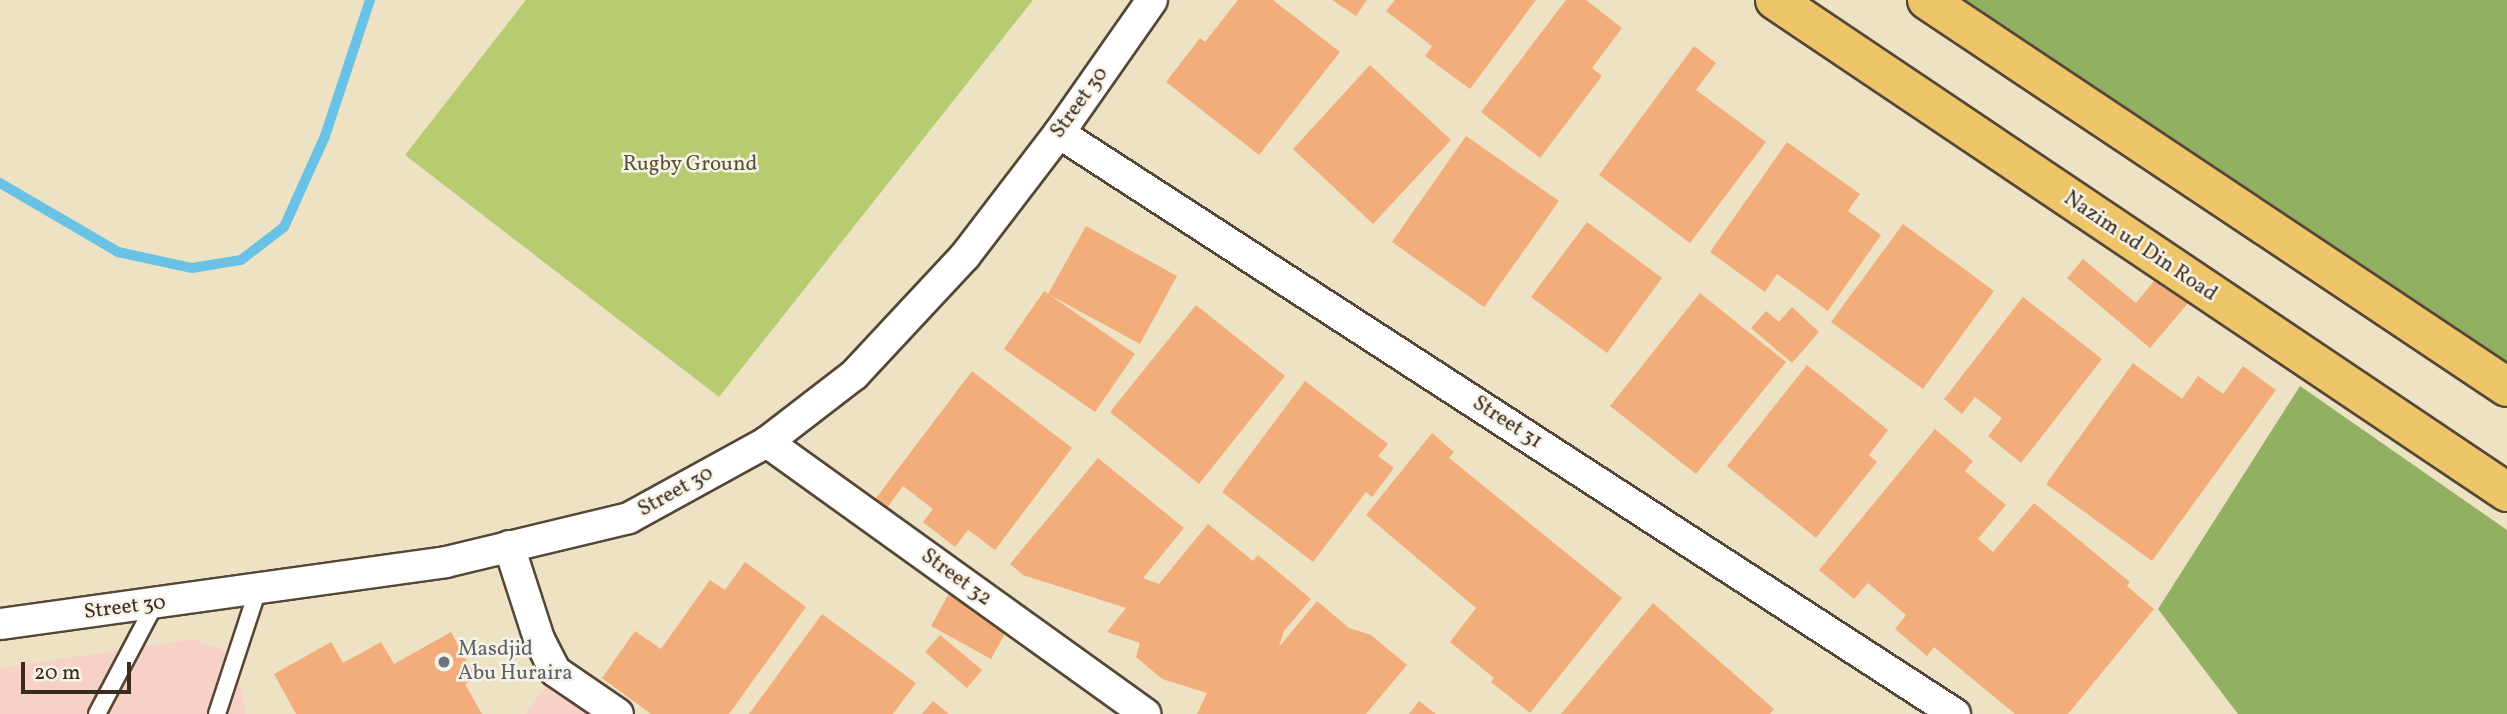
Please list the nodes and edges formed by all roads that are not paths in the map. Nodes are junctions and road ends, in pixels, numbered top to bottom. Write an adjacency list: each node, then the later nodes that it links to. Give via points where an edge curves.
1 (1152, 0): 4 (street, Street 30)
2 (1775, 0): 7 (main road, Nazim ud Din Road)
3 (1927, 0): 5 (main road)
4 (1059, 133): 6 (street, Street 30, via 965,256 854,375); 16 (street, Street 31)
5 (2507, 387)
6 (767, 442): 8 (street, Street 30, via 629,518); 15 (street, Street 32)
7 (2507, 492)
8 (509, 546): 9 (street, Street 30, via 446,562); 14 (street, via 539,639 555,671)
9 (257, 589): 10 (street, Street 30); 13 (lane)
10 (155, 604): 11 (street, Street 30); 12 (lane)
11 (0, 624)
12 (97, 714)
13 (217, 714)
14 (618, 714)
15 (1145, 714)
16 (1955, 714)

